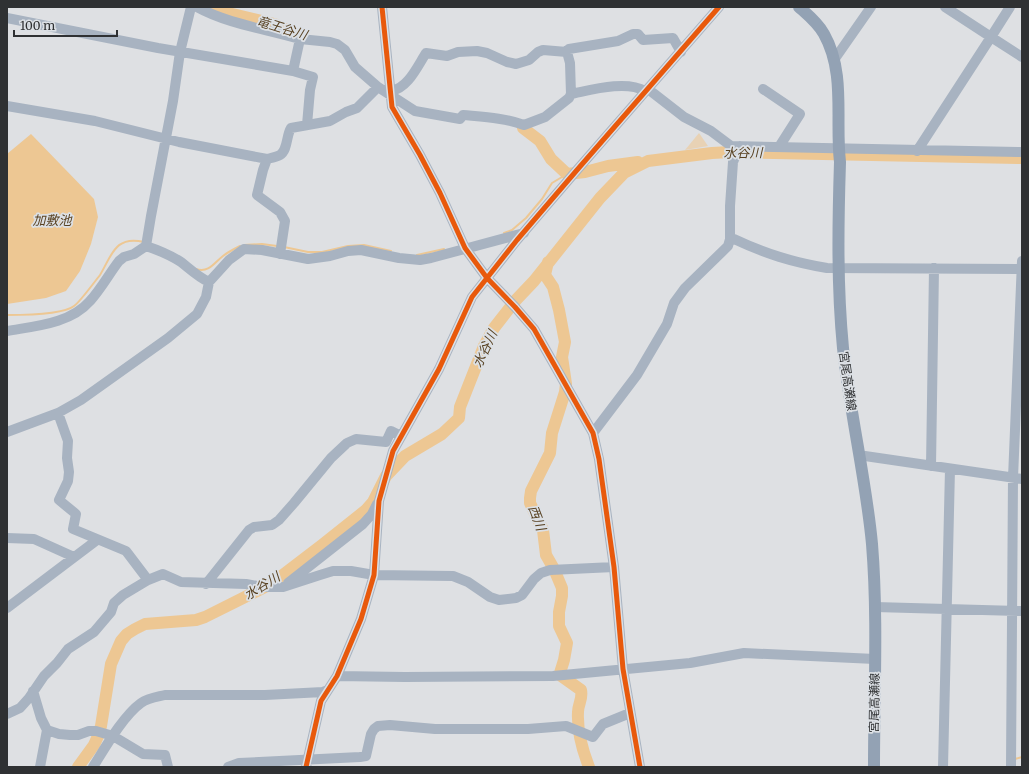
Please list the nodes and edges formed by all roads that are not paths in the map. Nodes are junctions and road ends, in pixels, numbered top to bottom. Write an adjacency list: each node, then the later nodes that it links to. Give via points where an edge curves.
1 (191, 7): 12 (street)
2 (197, 7): 11 (street, via 230,21)
3 (382, 7): 21 (street)
4 (719, 7): 14 (street)
5 (799, 7): 16 (main road, 宮尾高瀬線, via 824,33)
6 (871, 7): 16 (street)
7 (945, 7): 10 (street)
8 (1010, 7): 10 (street)
9 (7, 18): 12 (street)
10 (991, 36): 15 (street); 29 (street)
11 (300, 39): 17 (street); 18 (street, via 337,44 345,50 355,67)
12 (180, 52): 17 (street); 25 (street)
13 (565, 52): 14 (street, via 569,49 618,41 633,34 638,34 643,40 649,41 673,38); 21 (street, via 543,50 524,63 516,64 477,51 458,52 447,56 426,53 408,81); 22 (street, via 570,58)
14 (681, 52): 20 (street)
15 (1022, 57)
16 (834, 60): 28 (main road, 宮尾高瀬線, via 839,88)
17 (293, 71): 24 (street, via 313,77)
18 (378, 88): 21 (street); 24 (street, via 357,108 330,121)
19 (763, 89): 27 (street, via 800,114)
20 (646, 90): 22 (street, via 612,87); 26 (street, via 731,146); 32 (street)
21 (391, 94): 22 (street, via 415,111 460,119 463,115 491,118 524,125 545,117); 35 (street, via 392,107 437,186)
22 (571, 94)
23 (7, 106): 25 (street, via 95,121)
24 (307, 125): 31 (street, via 291,128 285,150 280,155)
25 (165, 139): 31 (street); 34 (street)
26 (740, 146): 27 (street); 33 (street, via 733,162)
27 (779, 147): 28 (street)
28 (838, 148): 29 (street); 38 (main road, 宮尾高瀬線)
29 (917, 151): 30 (street)
30 (1022, 152)
31 (267, 159): 36 (street, via 257,194 280,212 285,222)
32 (524, 233): 35 (street); 41 (street)
33 (730, 240): 38 (street, via 800,263); 47 (street, via 728,246 685,288 674,303 668,324 637,376)
34 (146, 246): 42 (street, via 161,251); 43 (street, via 119,261 80,311 59,320)
35 (464, 246): 36 (street, via 420,260 361,250 308,259); 41 (street)
36 (281, 249): 42 (street, via 244,249 229,260)
37 (1022, 261): 40 (street)
38 (838, 268): 39 (street); 62 (main road, 宮尾高瀬線, via 843,349 871,531)
39 (934, 268): 40 (street); 50 (street)
40 (1022, 269): 45 (street)
41 (487, 278): 47 (street, via 534,329); 48 (street, via 472,298 439,368)
42 (209, 282): 44 (street, via 206,297 196,314 168,338 81,400)
43 (7, 331)
44 (58, 413): 46 (street); 55 (street, via 68,441 69,472 68,482 59,500 76,514 73,529)
45 (1018, 431): 52 (street)
46 (7, 432)
47 (593, 433): 57 (street)
48 (401, 436): 53 (street, via 393,451); 60 (street, via 391,431 386,442 356,439 347,443 331,458 279,520 249,530)
49 (865, 456): 50 (street)
50 (931, 466): 51 (street)
51 (950, 469): 52 (street); 64 (street)
52 (1018, 479): 65 (street)
53 (379, 501): 58 (street); 61 (street, via 363,524)
54 (7, 538): 56 (street, via 34,539)
55 (97, 540): 56 (street); 59 (street, via 126,551)
56 (74, 557): 63 (street)
57 (614, 567): 58 (street, via 550,570 534,579 522,595 499,600 453,576); 67 (street)
58 (374, 575): 61 (street, via 333,571); 68 (street, via 361,619)
59 (148, 580): 60 (street, via 163,574 181,582); 70 (street, via 118,599 94,632 68,649)
60 (206, 584): 61 (street)
61 (283, 587)
62 (875, 607): 64 (street); 66 (main road, 宮尾高瀬線)
63 (7, 608)
64 (947, 608): 65 (street); 82 (street)
65 (1017, 611): 83 (street)
66 (875, 660): 67 (street, via 744,653 690,663); 81 (main road, 宮尾高瀬線)
67 (623, 669): 68 (street, via 554,676); 72 (street)
68 (337, 676): 69 (street)
69 (328, 690): 74 (street, via 265,695 165,695 142,703 127,717); 75 (street, via 321,701)
70 (33, 691): 71 (street, via 20,708); 73 (street)
71 (7, 714)
72 (630, 714): 75 (street, via 603,724 592,737 566,726 435,729 378,726 371,734 366,756); 80 (street)
73 (47, 730): 74 (street, via 70,735 89,731); 76 (street)
74 (113, 736): 77 (street); 78 (street, via 143,754 165,755)
75 (307, 763): 79 (street, via 239,763)
76 (40, 767)
77 (93, 767)
78 (168, 767)
79 (228, 767)
80 (640, 767)
81 (874, 767)
82 (943, 767)
83 (1011, 767)

